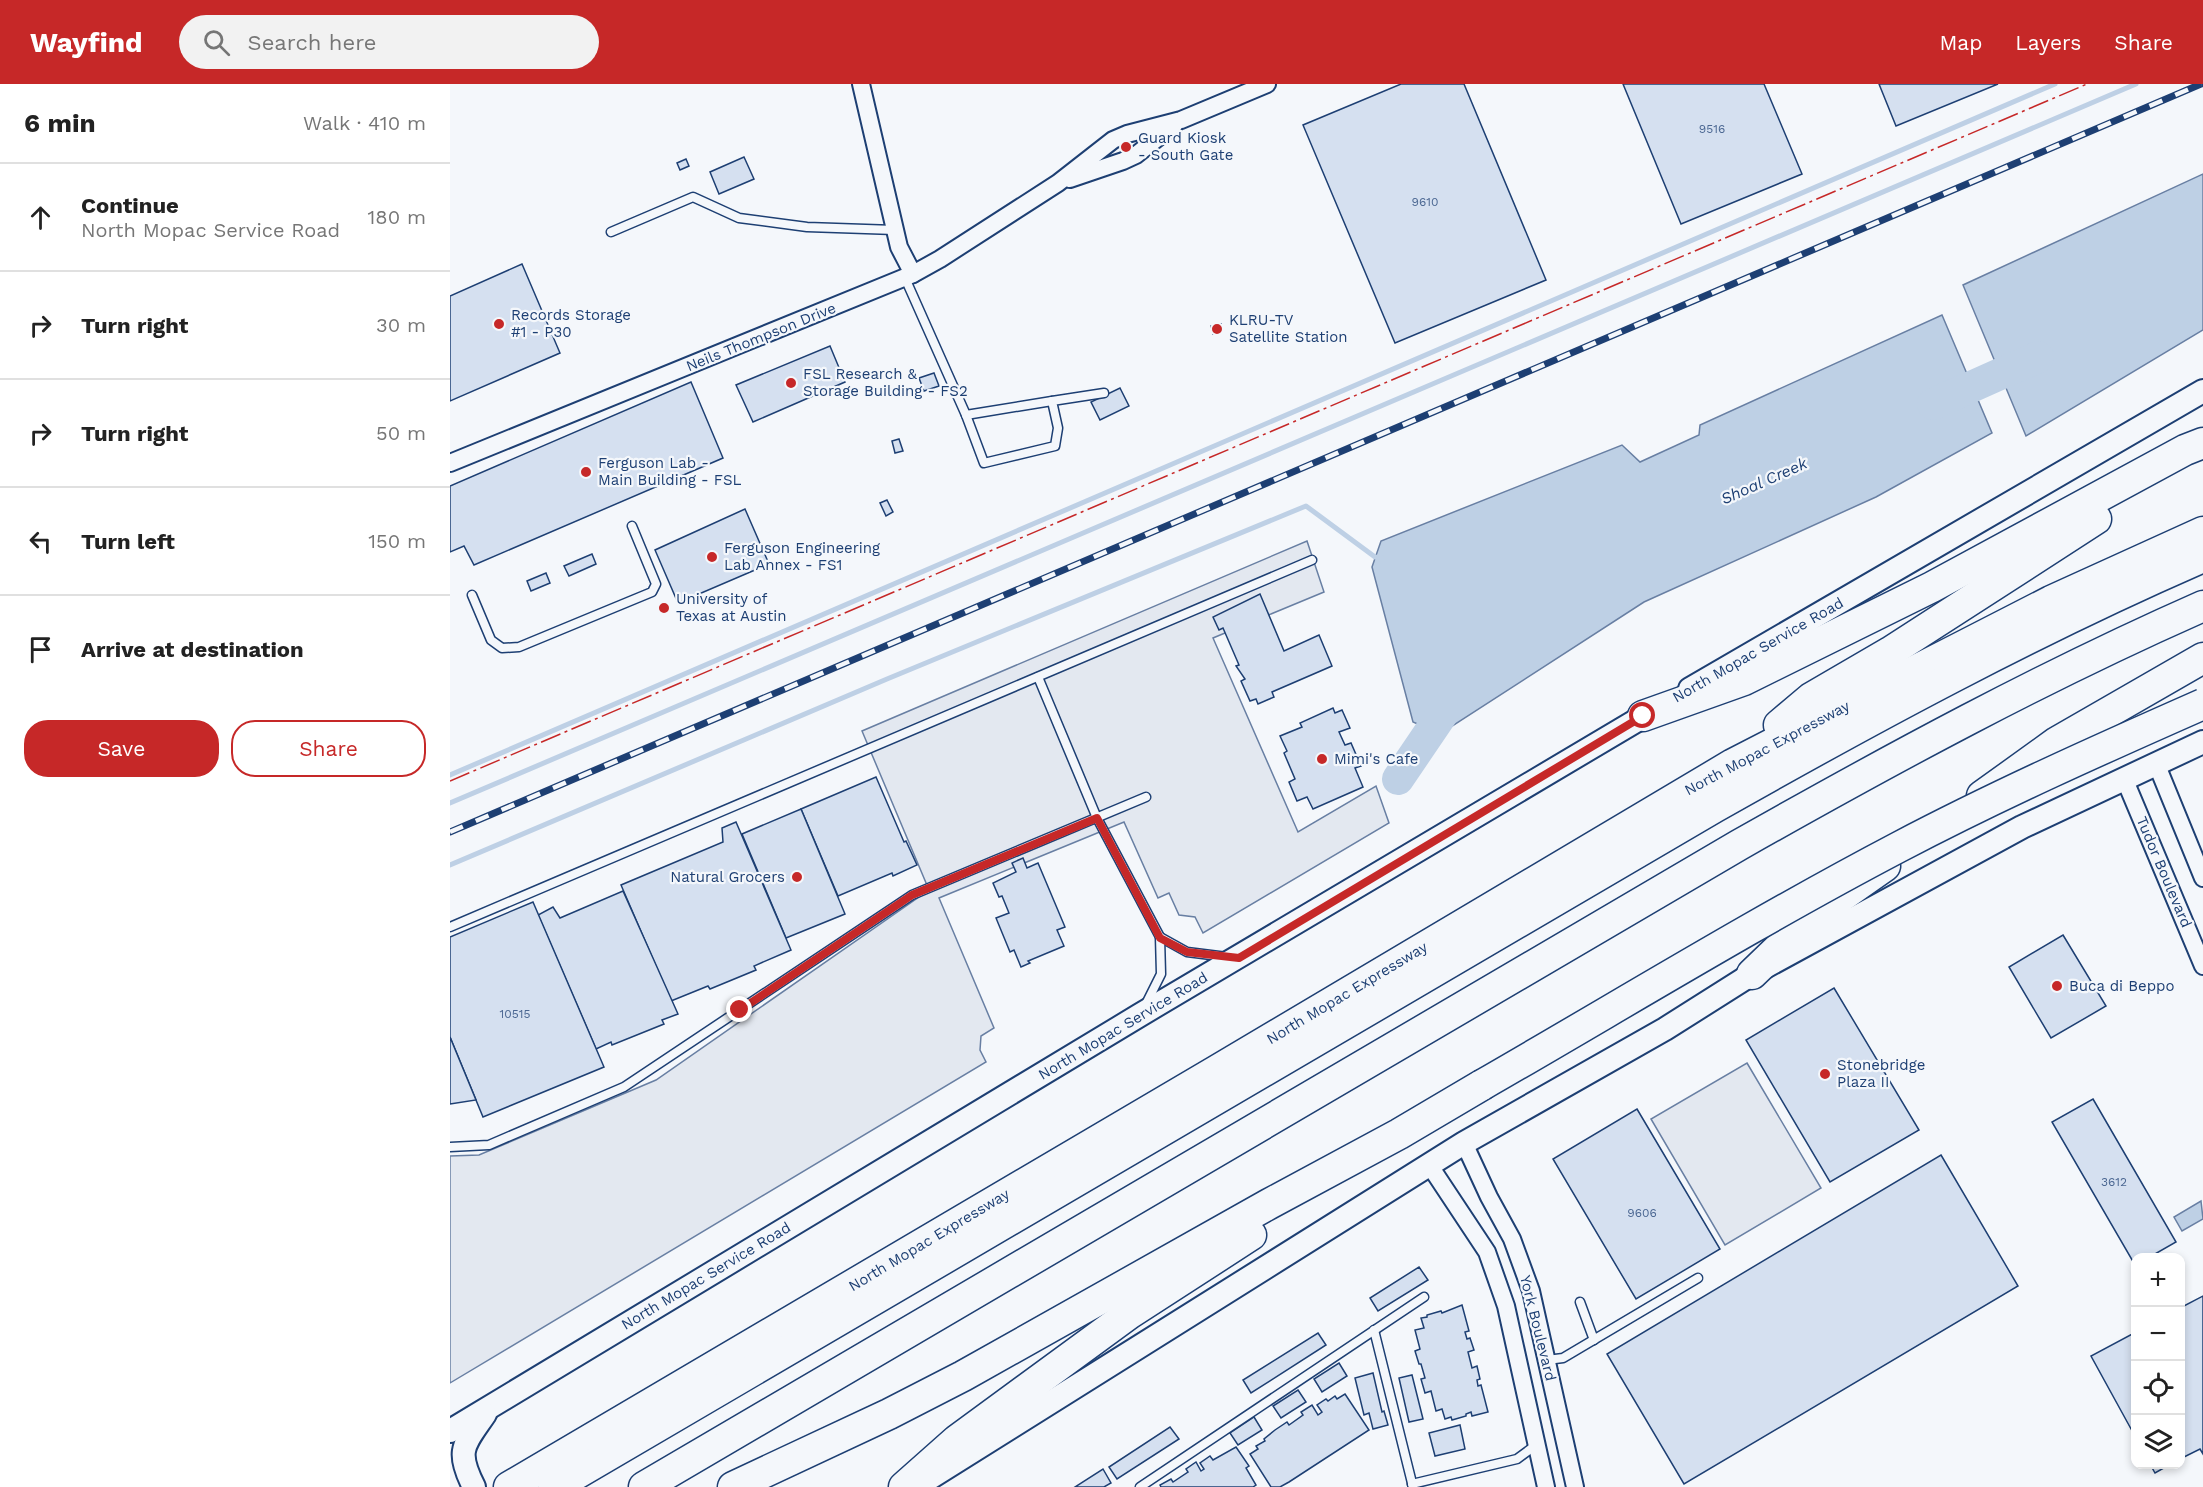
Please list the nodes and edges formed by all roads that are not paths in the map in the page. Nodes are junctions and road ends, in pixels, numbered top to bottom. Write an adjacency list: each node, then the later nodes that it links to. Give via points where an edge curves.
1 (861, 84): 6 (street)
2 (1267, 84): 3 (street, Neils Thompson Drive)
3 (1248, 88): 4 (street, Neils Thompson Drive)
4 (1181, 120): 5 (street, Neils Thompson Drive, via 1136,155); 5 (street, Neils Thompson Drive, via 1113,140)
5 (1058, 183): 8 (street, Neils Thompson Drive)
6 (895, 230): 7 (lane, via 807,228 739,218 693,197); 8 (street)
7 (611, 232)
8 (909, 276): 12 (lane); 15 (street, Neils Thompson Drive)
9 (2203, 391): 26 (main road, North Mopac Service Road)
10 (1104, 393): 11 (lane)
11 (1052, 401): 12 (lane); 12 (lane, via 1058,428 1055,446 984,463)
12 (966, 415)
13 (2203, 443): 26 (highway, via 1932,587 1744,680)
14 (2203, 453): 28 (highway, via 1811,698)
15 (450, 463)
16 (632, 526): 20 (lane, via 656,584 652,592 519,647 502,648 491,640)
17 (2203, 532): 28 (highway, North Mopac Expressway, via 2051,601)
18 (2203, 557): 57 (highway, via 1963,671 1735,795)
19 (1312, 560): 24 (lane)
20 (472, 595)
21 (2203, 606): 58 (highway, via 1979,714 1749,839)
22 (2203, 626): 59 (highway, via 1988,729 1818,821)
23 (2203, 658): 38 (highway, via 2057,742 1808,920)
24 (1038, 677): 32 (lane); 34 (lane)
25 (2203, 704): 40 (highway, bridge, via 1900,847)
26 (1643, 716): 36 (main road, North Mopac Service Road)
27 (2203, 742): 29 (main road)
28 (1733, 764): 56 (highway, North Mopac Expressway)
29 (2156, 764): 30 (main road); 33 (street)
30 (2124, 778): 37 (street, Tudor Boulevard); 38 (main road, via 2022,826)
31 (1146, 797): 32 (lane)
32 (1097, 818): 35 (lane); 42 (lane, via 912,895 624,1087 489,1144)
33 (2203, 878)
34 (450, 927)
35 (1160, 938): 36 (lane, via 1187,952); 39 (lane, via 1161,974)
36 (1239, 958): 39 (main road, North Mopac Service Road)
37 (2203, 966)
38 (1752, 974): 41 (main road, via 1665,1029)
39 (1140, 1015): 50 (main road, North Mopac Service Road)
40 (1399, 1134): 60 (highway, via 963,1376); 61 (highway, via 1130,1314 957,1440)
41 (1464, 1143): 43 (main road); 49 (street, York Boulevard, via 1512,1239 1531,1291)
42 (450, 1147)
43 (1430, 1166): 53 (street, York Boulevard, via 1478,1237 1498,1278); 62 (main road)
44 (1698, 1278): 48 (lane)
45 (1424, 1297): 47 (lane)
46 (1580, 1302): 48 (lane)
47 (1374, 1330): 54 (lane); 63 (lane)
48 (1594, 1340): 49 (lane, via 1563,1358)
49 (1547, 1360): 52 (street, York Boulevard)
50 (490, 1408): 51 (main road, North Mopac Service Road); 55 (main road, via 464,1449 463,1462)
51 (450, 1431)
52 (1565, 1439): 53 (street); 65 (street, York Boulevard)
53 (1536, 1445): 54 (lane, via 1518,1459); 64 (street, York Boulevard)
54 (1412, 1486)
55 (474, 1487)
56 (509, 1487)
57 (554, 1487)
58 (644, 1487)
59 (682, 1487)
60 (733, 1487)
61 (904, 1487)
62 (916, 1487)
63 (1140, 1487)
64 (1546, 1487)
65 (1575, 1487)

